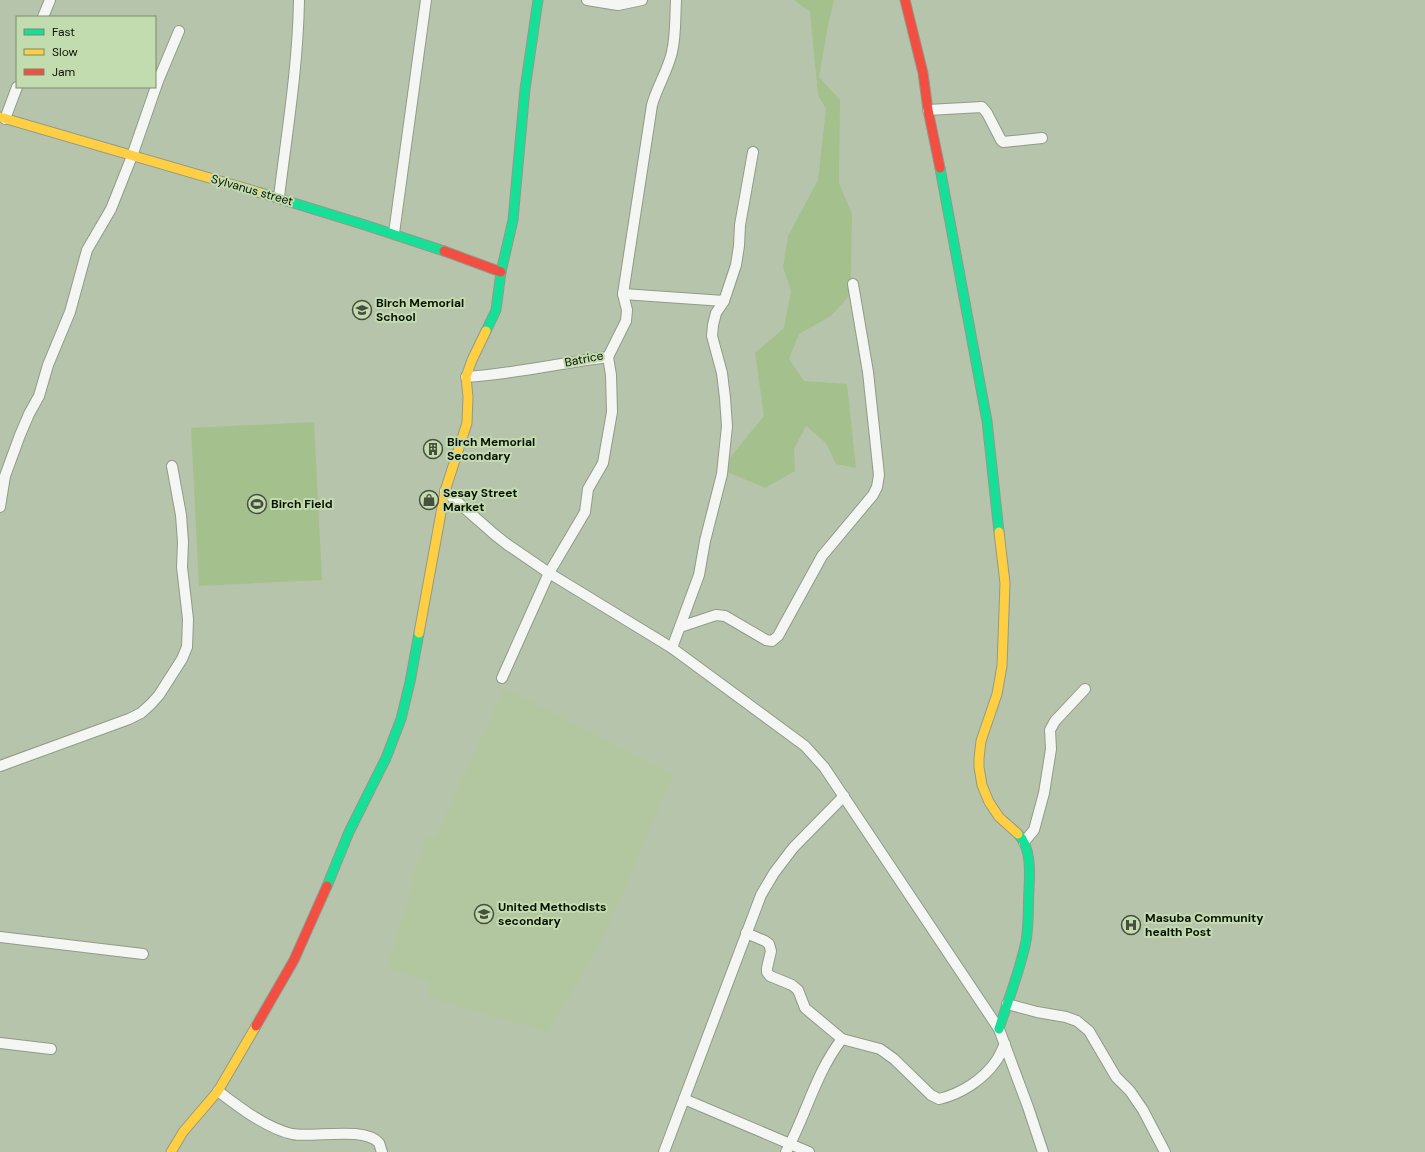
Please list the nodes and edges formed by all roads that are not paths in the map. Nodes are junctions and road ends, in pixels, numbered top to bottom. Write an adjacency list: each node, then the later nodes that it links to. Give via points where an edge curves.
1 (50, 0): 9 (street)
2 (299, 0): 19 (street, via 294,80)
3 (426, 0): 20 (street)
4 (538, 0): 21 (street, via 525,89 513,220)
5 (587, 0): 6 (street, via 618,5)
6 (642, 0)
7 (676, 0): 23 (street, Batrice, via 675,36 669,64 652,104)
8 (905, 0): 14 (street, via 923,73)
9 (43, 16)
10 (179, 31): 11 (street)
11 (156, 87)
12 (17, 88): 15 (street)
13 (156, 88): 18 (street)
14 (928, 110): 16 (street, via 982,107 1003,142); 37 (street, via 987,421 1006,608 999,685 979,758 985,796 993,811)
15 (3, 118): 18 (street, Sylvanus street)
16 (1042, 138)
17 (753, 152): 24 (street, via 736,265)
18 (132, 156): 19 (street, Sylvanus street); 29 (street, via 111,209 87,250 70,312 48,365 39,396 20,435 5,476)
19 (279, 198): 20 (street, Sylvanus street)
20 (394, 233): 21 (street, Sylvanus street)
21 (501, 272): 26 (street, via 496,310)
22 (853, 284): 31 (street, via 868,372 879,475 873,495 822,556 778,636 772,641 721,615)
23 (623, 294): 24 (street); 25 (street, Batrice, via 627,310 626,321)
24 (724, 301): 31 (street, via 716,313 712,336 725,398 727,426 722,474 699,575)
25 (608, 357): 26 (street, Batrice, via 514,373); 30 (street, via 612,412 603,463 588,489 585,512)
26 (466, 377): 28 (street, via 468,423)
27 (172, 466): 35 (street, via 181,515 182,567 188,619 188,647 182,659 160,695 141,713)
28 (445, 491): 30 (street, via 494,534); 47 (street, via 410,682 386,758 350,832 294,960)
29 (0, 507)
30 (549, 572): 32 (street); 33 (street)
31 (680, 627): 32 (street)
32 (672, 648): 36 (street, via 805,746 824,766)
33 (502, 678)
34 (1085, 690): 37 (street, via 1055,721 1050,730 1051,749 1044,793 1034,830)
35 (0, 766)
36 (844, 796): 38 (street, via 793,848 774,873 761,895); 42 (street)
37 (1024, 842): 41 (street, via 1030,880 1026,941)
38 (746, 932): 43 (street, via 769,944 771,951 767,968 770,976 798,990 805,1008); 48 (street)
39 (0, 937): 40 (street)
40 (143, 954)
41 (1007, 1004): 42 (street); 55 (street, via 1066,1017 1077,1021 1089,1031 1116,1077 1143,1110)
42 (999, 1029): 45 (street)
43 (842, 1039): 45 (street, via 880,1049 939,1100 951,1097 986,1074); 49 (street, via 823,1068)
44 (0, 1043): 46 (street)
45 (1005, 1044): 54 (street)
46 (51, 1049)
47 (218, 1091): 50 (street, via 183,1132); 51 (street, via 249,1114 292,1134 339,1133 367,1136 379,1144)
48 (684, 1099): 49 (street); 52 (street)
49 (788, 1148): 53 (street)
50 (171, 1152)
51 (382, 1152)
52 (664, 1152)
53 (809, 1152)
54 (1043, 1152)
55 (1165, 1152)

